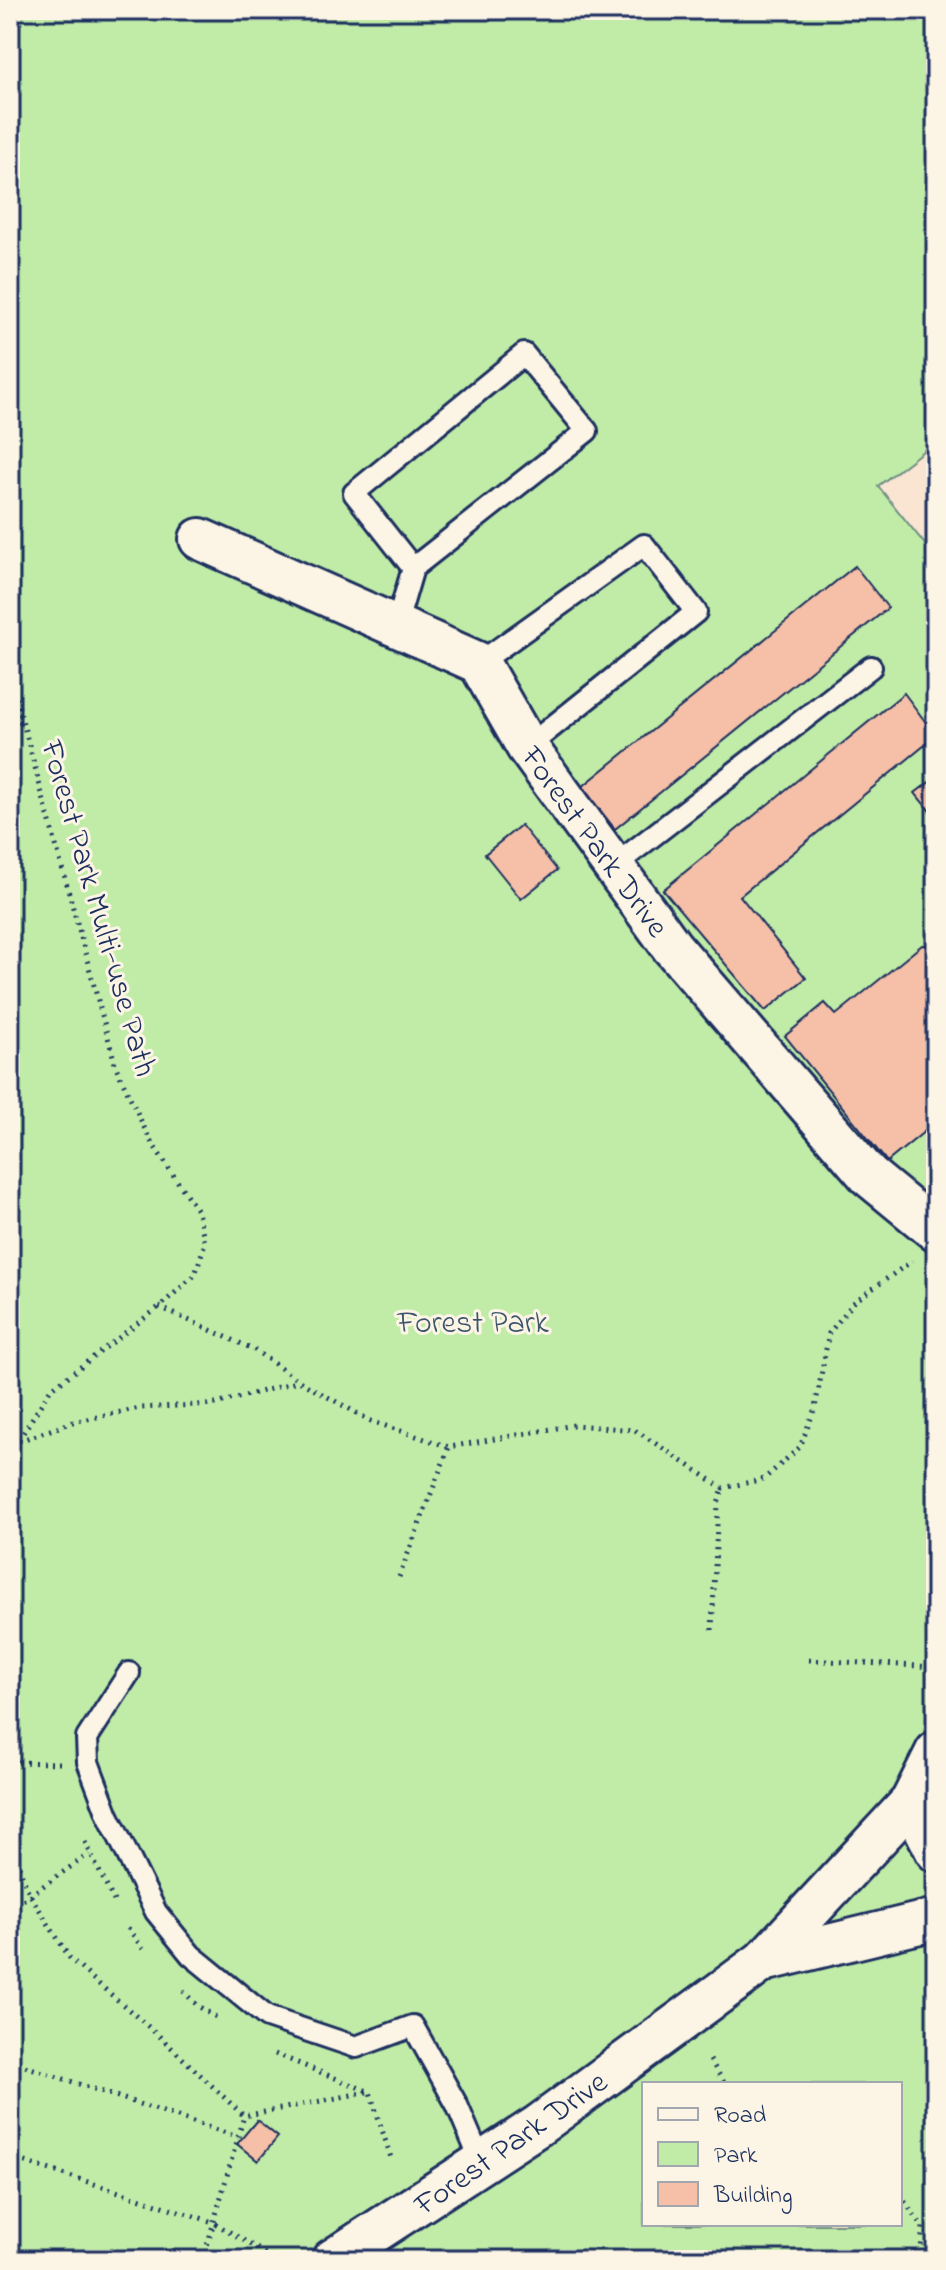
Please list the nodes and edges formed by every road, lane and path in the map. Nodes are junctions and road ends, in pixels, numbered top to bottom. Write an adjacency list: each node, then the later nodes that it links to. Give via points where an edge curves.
1 (24, 10): 2 (path)
2 (10, 54)
3 (200, 539): 5 (street)
4 (413, 568): 4 (lane, via 587,431 524,354 354,493); 5 (lane)
5 (396, 626): 6 (street)
6 (479, 663): 11 (street, Forest Park Drive); 11 (lane, via 644,545 696,612)
7 (871, 667): 12 (lane)
8 (10, 675): 10 (path, Forest Park Multi-use Path)
9 (10, 708): 10 (path, Forest Park Multi-use Path)
10 (22, 727): 14 (path, Forest Park Multi-use Path, via 116,1067 150,1140 198,1212 205,1243 195,1275)
11 (527, 747): 12 (street, Forest Park Drive)
12 (614, 866): 13 (street, Forest Park Drive, via 672,947)
13 (929, 1242): 19 (path, via 855,1301 829,1333 815,1408 800,1447 764,1479)
14 (159, 1307): 15 (path, via 253,1349); 16 (path, Forest Park Multi-use Path, via 50,1390)
15 (299, 1381): 16 (path, via 216,1404 140,1408 73,1422); 17 (path, via 371,1421)
16 (18, 1441): 18 (path, Forest Park Multi-use Path)
17 (449, 1447): 19 (path, via 574,1425 635,1430); 20 (path)
18 (10, 1481)
19 (723, 1488): 21 (path)
20 (399, 1577)
21 (712, 1630)
22 (809, 1660): 23 (path)
23 (936, 1667)
24 (129, 1673): 27 (lane, via 87,1738)
25 (936, 1752): 28 (street, Forest Park Drive)
26 (10, 1762): 27 (path)
27 (88, 1762): 43 (lane, via 150,1900 191,1955 267,2017 356,2047 413,2026 457,2105)
28 (911, 1802): 30 (street); 35 (street, Forest Park Drive)
29 (10, 1844): 32 (path)
30 (936, 1851)
31 (89, 1854): 32 (path)
32 (29, 1893): 33 (path); 40 (path, via 71,1960)
33 (10, 1909)
34 (936, 1919): 35 (street, Forest Park Drive)
35 (763, 1961): 43 (street, Forest Park Drive)
36 (710, 2060): 38 (path)
37 (10, 2061): 41 (path)
38 (724, 2082)
39 (370, 2092): 40 (path)
40 (244, 2116): 41 (path)
41 (238, 2137): 45 (path)
42 (10, 2157): 45 (path)
43 (482, 2164): 50 (street, Forest Park Drive)
44 (902, 2198): 51 (path, via 923,2227)
45 (213, 2222): 47 (path); 49 (path)
46 (10, 2258): 48 (path)
47 (273, 2258)
48 (16, 2260)
49 (203, 2260)
50 (332, 2260)
51 (920, 2260)

